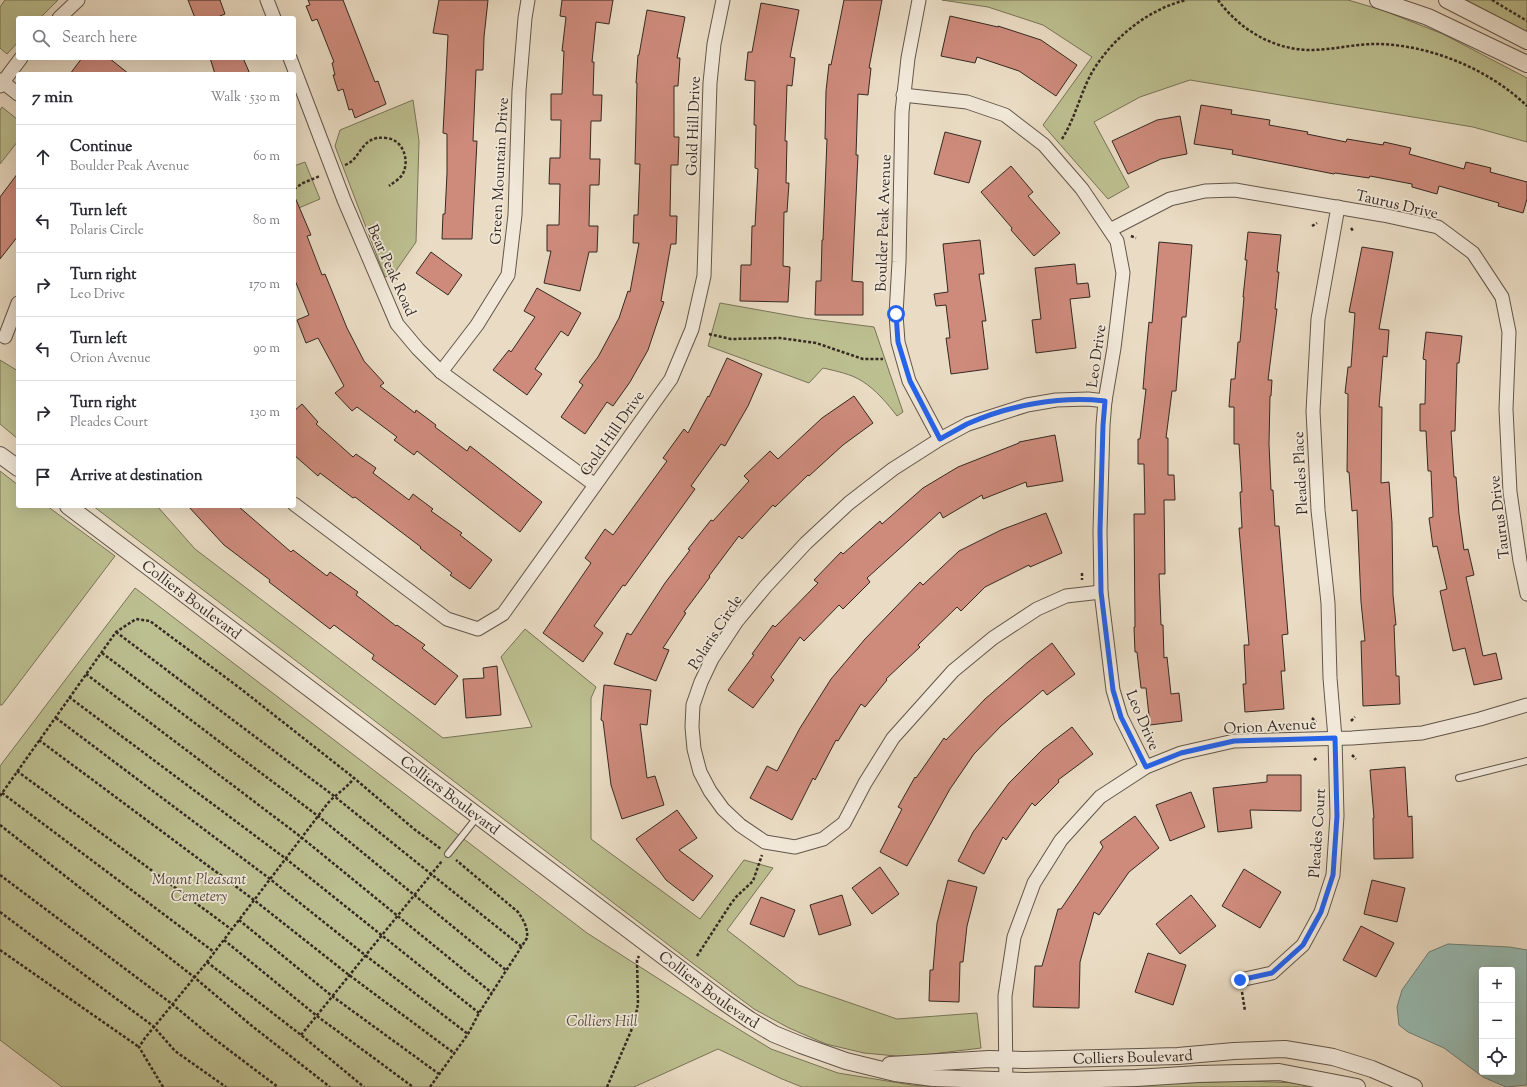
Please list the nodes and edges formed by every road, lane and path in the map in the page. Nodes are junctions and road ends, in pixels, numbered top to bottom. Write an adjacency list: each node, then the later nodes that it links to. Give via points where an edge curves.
1 (78, 0): 11 (street)
2 (267, 0): 12 (street)
3 (528, 0): 40 (street, Green Mountain Drive, via 519,91 515,215 508,275 477,325)
4 (723, 0): 45 (street, Gold Hill Drive, via 714,44 710,83 704,276 692,329 671,379)
5 (919, 0): 22 (street, Boulder Peak Avenue)
6 (1186, 0): 24 (path, via 1176,2 1143,19 1115,42 1094,69 1070,126)
7 (1218, 0): 23 (path, via 1237,22 1271,42 1311,50 1375,44 1401,46 1440,55 1493,78)
8 (1378, 0): 17 (street, via 1428,17)
9 (1447, 0): 14 (street)
10 (1492, 0): 13 (path)
11 (61, 16)
12 (273, 16)
13 (1527, 21)
14 (1527, 41)
15 (19, 60): 20 (street)
16 (291, 60): 18 (street, Bear Peak Road)
17 (1527, 64)
18 (295, 72)
19 (296, 74): 25 (street, Bear Peak Road)
20 (1, 83): 21 (street)
21 (16, 93)
22 (903, 96): 32 (street, Leo Drive, via 967,102 1005,115 1044,145 1082,189); 42 (street, Boulder Peak Avenue, via 896,314 898,342 910,381)
23 (1527, 106)
24 (1062, 138)
25 (333, 170): 26 (path, via 351,163 365,144 374,138 387,138 402,148 406,159 404,172); 27 (path); 40 (street, Bear Peak Road, via 397,324)
26 (389, 186)
27 (296, 188)
28 (1338, 207): 32 (street, Taurus Drive, via 1235,190 1205,191 1170,199); 49 (street, Taurus Drive, via 1438,227 1473,253 1502,297 1509,332 1506,408 1510,492); 60 (street, Pleades Place, via 1318,319 1313,411 1318,510 1328,603)
29 (1317, 223): 30 (path)
30 (1312, 226)
31 (1351, 228): 33 (path)
32 (1110, 230): 41 (street, Leo Drive, via 1117,241 1123,273)
33 (1354, 232)
34 (1131, 236): 35 (path)
35 (1136, 238)
36 (16, 308): 38 (street)
37 (709, 334): 39 (path, via 731,339 780,338 816,343 863,359)
38 (5, 336)
39 (883, 359)
40 (441, 372): 45 (street, Bear Peak Road)
41 (1105, 401): 42 (street, Polaris Circle, via 1056,400 1027,405 968,424); 48 (street, Leo Drive, via 1100,531)
42 (940, 439): 78 (street, Polaris Circle, via 893,469 849,503 806,543 737,621 712,659 701,682 693,705 692,726 700,772 710,792 724,809 740,825)
43 (0, 455): 44 (street)
44 (16, 467)
45 (595, 485): 46 (street, Gold Hill Drive, via 503,614 478,629 448,620)
46 (296, 506)
47 (71, 508): 75 (street, Colliers Boulevard)
48 (1101, 592): 67 (street, Leo Drive, via 1113,690 1121,717); 78 (street, Polaris Circle, via 1066,596 1037,609 993,638 953,671 893,738 844,823 823,839 795,847)
49 (1527, 594)
50 (116, 632): 51 (path); 69 (path, via 136,619 150,621 241,688); 73 (path)
51 (102, 654): 52 (path); 74 (path)
52 (86, 674): 53 (path); 77 (path)
53 (69, 696): 56 (path); 80 (path)
54 (1527, 705): 60 (street, Orion Avenue, via 1422,733)
55 (1355, 717): 58 (path)
56 (56, 718): 61 (path); 83 (path)
57 (1312, 718): 59 (path)
58 (1351, 721)
59 (1316, 722)
60 (1335, 738): 67 (street, Orion Avenue, via 1234,741 1181,753); 102 (street, Pleades Court, via 1337,816 1333,875 1321,912 1303,945 1272,973)
61 (39, 740): 68 (path); 85 (path)
62 (1352, 755): 64 (path)
63 (1318, 757): 65 (path)
64 (1356, 759)
65 (1314, 760)
66 (1527, 761): 70 (lane)
67 (1146, 767): 115 (street, Orion Avenue, via 1100,797 1061,840 1034,883 1014,937 1005,996)
68 (17, 771): 71 (path); 89 (path)
69 (354, 778): 73 (path); 79 (path)
70 (1459, 778)
71 (2, 792): 72 (path); 94 (path)
72 (0, 796)
73 (334, 796): 74 (path); 81 (path)
74 (318, 816): 77 (path); 84 (path)
75 (478, 816): 79 (lane); 116 (street, Colliers Boulevard, via 750,1020 774,1034)
76 (0, 825): 101 (path)
77 (301, 837): 80 (path); 87 (path)
78 (765, 842): 96 (path, via 753,881 730,905)
79 (448, 854): 81 (path); 92 (path, via 518,912 528,932)
80 (285, 858): 83 (path); 90 (path)
81 (431, 873): 84 (path); 92 (path)
82 (0, 875): 105 (path)
83 (270, 879): 85 (path); 95 (path)
84 (416, 895): 87 (path); 99 (path)
85 (254, 900): 88 (path); 100 (path)
86 (0, 912): 110 (path)
87 (397, 916): 90 (path); 103 (path)
88 (240, 920): 89 (path); 104 (path)
89 (231, 929): 91 (path)
90 (382, 935): 95 (path); 108 (path)
91 (224, 940): 94 (path); 109 (path)
92 (522, 947): 99 (path)
93 (0, 950): 113 (path)
94 (214, 952): 98 (path)
95 (365, 955): 100 (path); 111 (path)
96 (697, 956)
97 (637, 960): 126 (path, via 638,1004 634,1024)
98 (207, 962): 101 (path); 112 (path)
99 (507, 971): 103 (path)
100 (349, 975): 104 (path); 114 (path)
101 (194, 977): 105 (path); 122 (path)
102 (1240, 980)
103 (492, 993): 108 (path)
104 (332, 996): 109 (path); 117 (path)
105 (172, 1004): 110 (path); 121 (path)
106 (1244, 1005): 107 (path)
107 (1245, 1011)
108 (479, 1013): 111 (path)
109 (317, 1016): 112 (path); 124 (path)
110 (153, 1026): 113 (path); 120 (path, via 175,1051)
111 (468, 1034): 114 (path)
112 (301, 1035): 123 (path)
113 (140, 1047): 119 (path)
114 (454, 1053): 117 (path)
115 (1005, 1059): 116 (street, Colliers Boulevard, via 896,1065); 118 (street, Orion Avenue); 128 (street, Colliers Boulevard, via 1178,1056 1284,1050 1333,1057 1372,1069)
116 (846, 1061): 118 (street, Colliers Boulevard, via 895,1073)
117 (439, 1074): 125 (path)
118 (1006, 1084): 127 (street, Colliers Boulevard, via 1279,1072)
119 (163, 1087)
120 (226, 1087)
121 (278, 1087)
122 (330, 1087)
123 (364, 1087)
124 (413, 1087)
125 (430, 1087)
126 (608, 1087)
127 (1357, 1087)
128 (1414, 1087)

